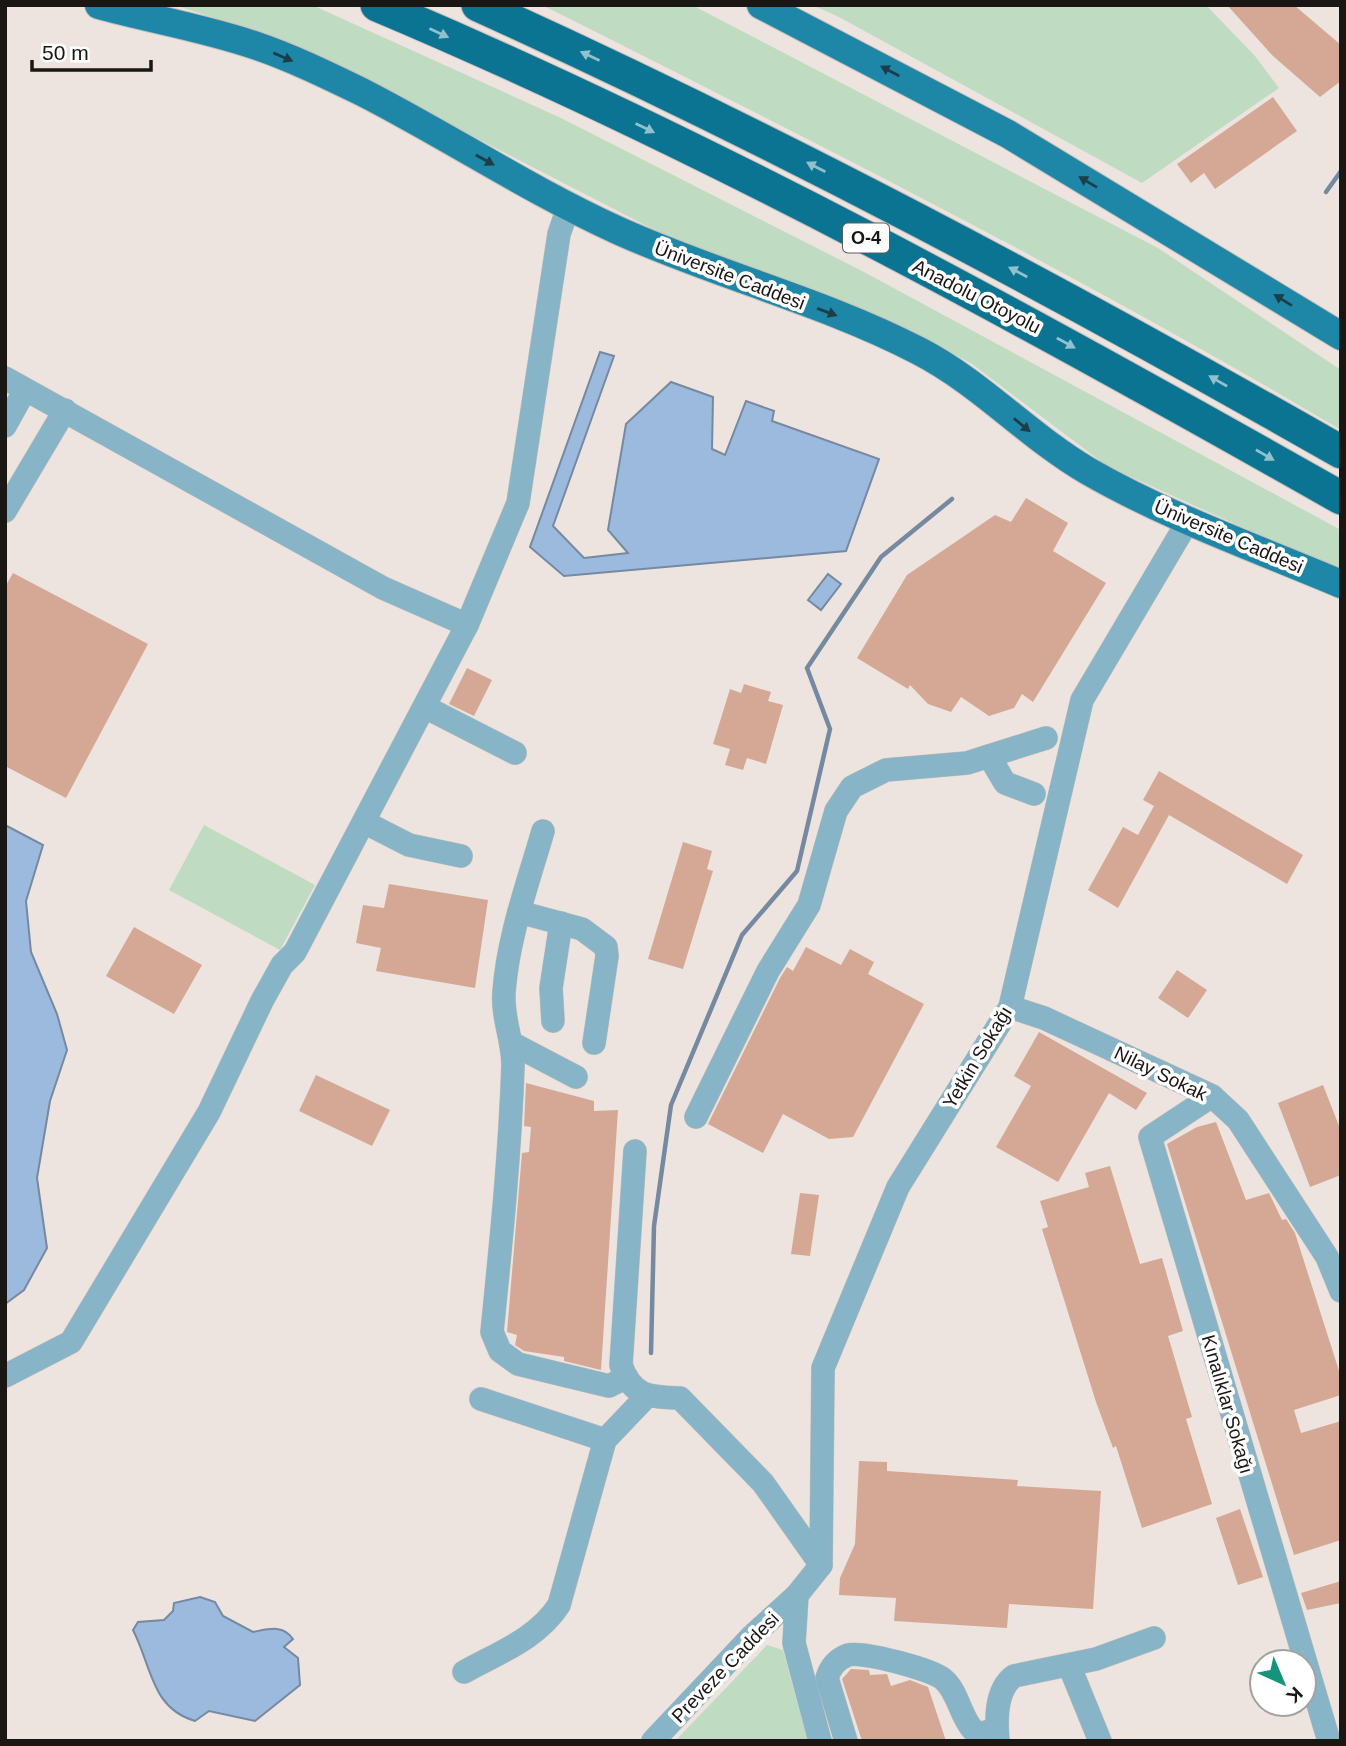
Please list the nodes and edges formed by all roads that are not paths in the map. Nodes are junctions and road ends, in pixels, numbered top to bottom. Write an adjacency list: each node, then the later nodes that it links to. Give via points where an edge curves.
1 (99, 5): 6 (main road, Üniversite Caddesi)
2 (150, 5): 6 (main road)
3 (377, 5): 14 (highway, Anadolu Otoyolu / O-4, one-way to 14, via 616,114 880,245 1036,326)
4 (478, 5): 13 (highway, Anadolu Otoyolu / O-4, one-way to 4, via 896,206)
5 (761, 5): 8 (main road, one-way to 5, via 1008,134)
6 (253, 45): 7 (main road, Üniversite Caddesi, one-way to 7, via 360,91)
7 (568, 208): 16 (main road, Üniversite Caddesi, one-way to 16, via 919,351 957,373 1033,435 1088,471); 18 (street, via 559,234 518,502)
8 (1341, 336)
9 (5, 378): 10 (street)
10 (25, 390): 11 (street); 12 (street)
11 (65, 410): 15 (street); 18 (street, via 383,588)
12 (5, 426)
13 (1341, 452)
14 (1341, 498)
15 (5, 511)
16 (1188, 521): 17 (main road, Üniversite Caddesi); 29 (street, Yetkin Sokağı, via 1082,700)
17 (1341, 584)
18 (467, 625): 19 (street)
19 (425, 707): 21 (street); 24 (street)
20 (1046, 738): 22 (street)
21 (516, 753)
22 (989, 756): 23 (street, via 1005,783); 35 (street, via 940,767 886,771 862,780 846,793 836,811 809,905 768,971)
23 (1034, 794)
24 (364, 822): 26 (street, via 409,845); 38 (street, via 295,952 282,965 262,1001 209,1112 71,1342)
25 (543, 831): 27 (street)
26 (461, 856)
27 (519, 912): 28 (street); 32 (street, via 503,993)
28 (561, 923): 30 (street, via 551,988); 31 (street, via 589,932 607,951)
29 (1010, 1007): 34 (street, Nilay Sokak, via 1044,1018); 43 (street, Yetkin Sokağı, via 898,1188 823,1368)
30 (553, 1021)
31 (594, 1042)
32 (513, 1044): 33 (street); 39 (street, via 493,1339 505,1357 519,1364 609,1386)
33 (576, 1077)
34 (1212, 1096): 37 (street, Nilay Sokak, via 1238,1120 1327,1256); 55 (street, Kınalıklar Sokağı, via 1150,1137)
35 (696, 1117)
36 (635, 1151): 39 (street, via 621,1365)
37 (1341, 1291)
38 (5, 1376)
39 (625, 1378): 40 (street)
40 (646, 1396): 42 (street); 43 (street, via 680,1398 763,1483)
41 (481, 1399): 42 (street)
42 (605, 1440): 47 (street, via 559,1605 530,1636)
43 (821, 1565): 44 (street)
44 (797, 1595): 49 (street, via 794,1643); 51 (street, Preveze Caddesi)
45 (1154, 1638): 46 (street)
46 (1069, 1665): 50 (street, via 1019,1673 1010,1679 999,1704); 54 (street)
47 (464, 1672)
48 (835, 1706): 49 (street); 50 (street, via 829,1672 836,1662 854,1654 927,1670 942,1678 973,1730); 53 (street)
49 (813, 1713): 52 (street)
50 (997, 1735)
51 (653, 1741)
52 (820, 1741)
53 (846, 1741)
54 (1100, 1741)
55 (1329, 1741)

